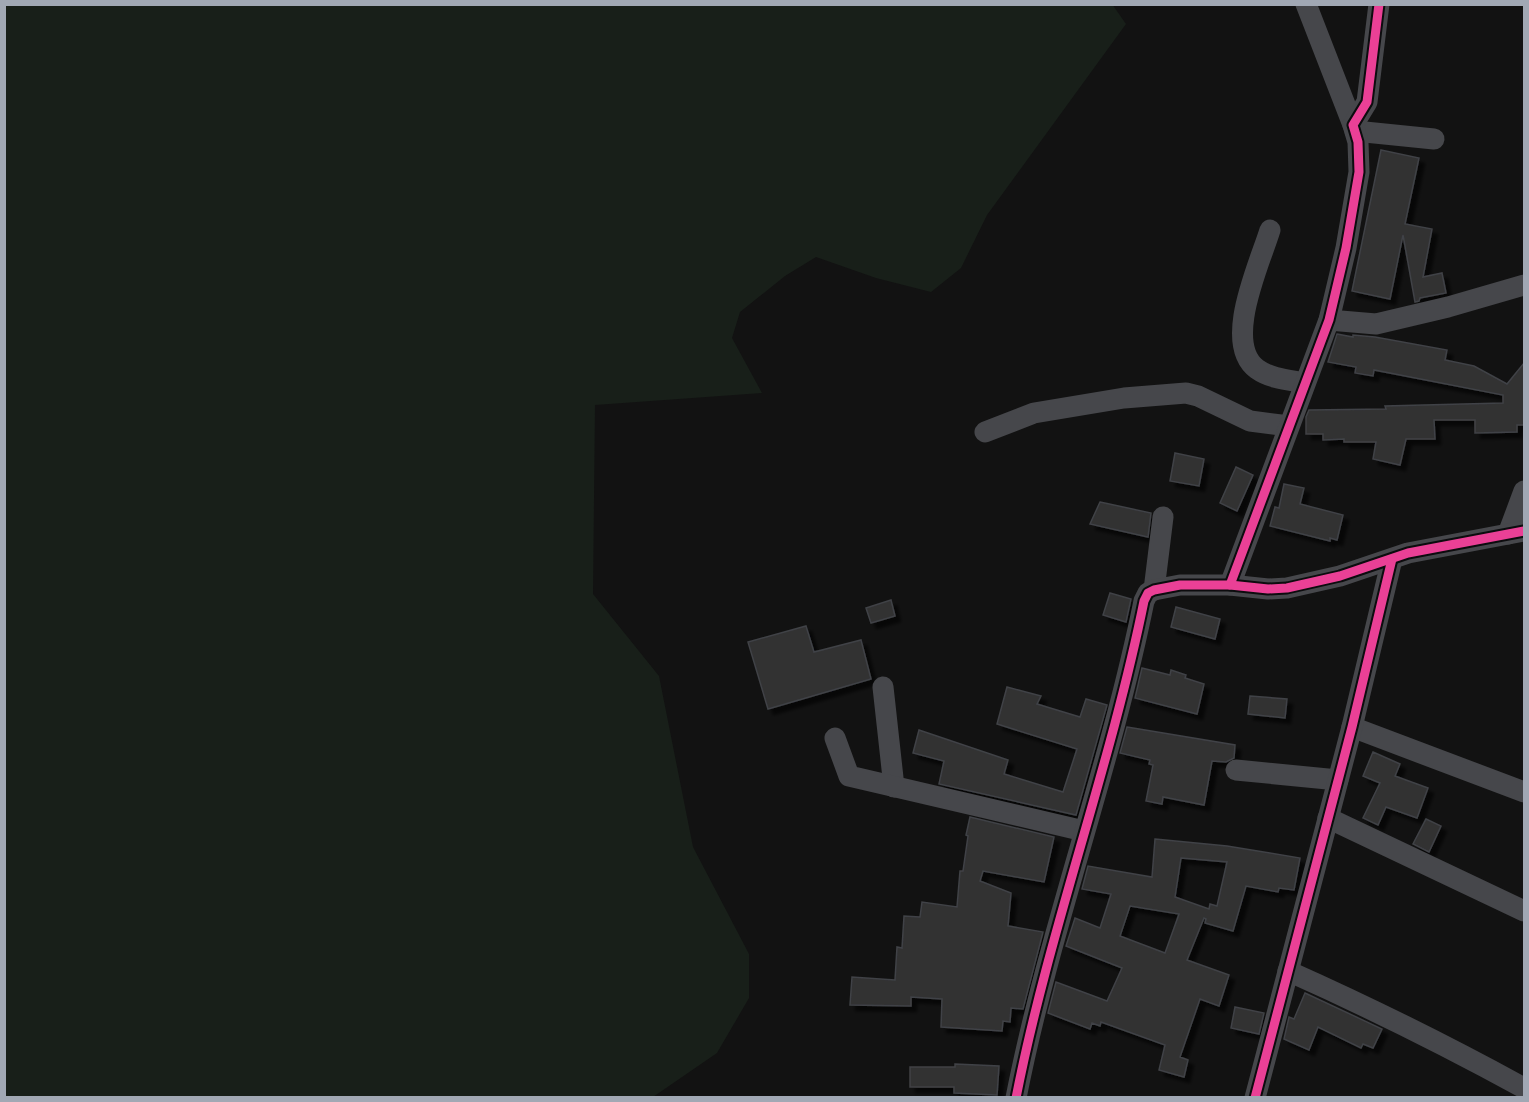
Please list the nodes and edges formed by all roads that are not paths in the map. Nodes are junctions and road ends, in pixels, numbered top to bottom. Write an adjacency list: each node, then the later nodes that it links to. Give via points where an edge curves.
1 (1306, 4): 3 (street)
2 (1379, 4): 3 (street, via 1367,102)
3 (1354, 128): 4 (street); 7 (street, via 1359,172)
4 (1434, 140)
5 (1270, 230): 8 (street, via 1245,307 1243,344 1247,358 1268,376)
6 (1524, 285): 7 (street, via 1376,324)
7 (1329, 320): 8 (street)
8 (1305, 383): 9 (street)
9 (1289, 426): 10 (street, via 1250,421 1186,393 1124,398 1034,413); 15 (street)
10 (985, 432)
11 (1524, 491): 13 (street)
12 (1163, 517): 16 (street)
13 (1516, 532): 14 (street)
14 (1392, 559): 15 (street, via 1287,588); 18 (street)
15 (1230, 585): 16 (street, via 1180,585)
16 (1154, 590): 25 (street, via 1144,601)
17 (883, 687): 22 (street)
18 (1352, 728): 21 (street); 23 (street)
19 (835, 738): 22 (street, via 849,776)
20 (1236, 770): 21 (street)
21 (1338, 780): 24 (street)
22 (894, 787): 25 (street)
23 (1524, 792)
24 (1328, 818): 26 (street); 27 (street)
25 (1084, 831): 29 (street)
26 (1524, 911)
27 (1288, 971): 28 (street, via 1447,1045); 30 (street)
28 (1524, 1088)
29 (1016, 1098)
30 (1255, 1098)

